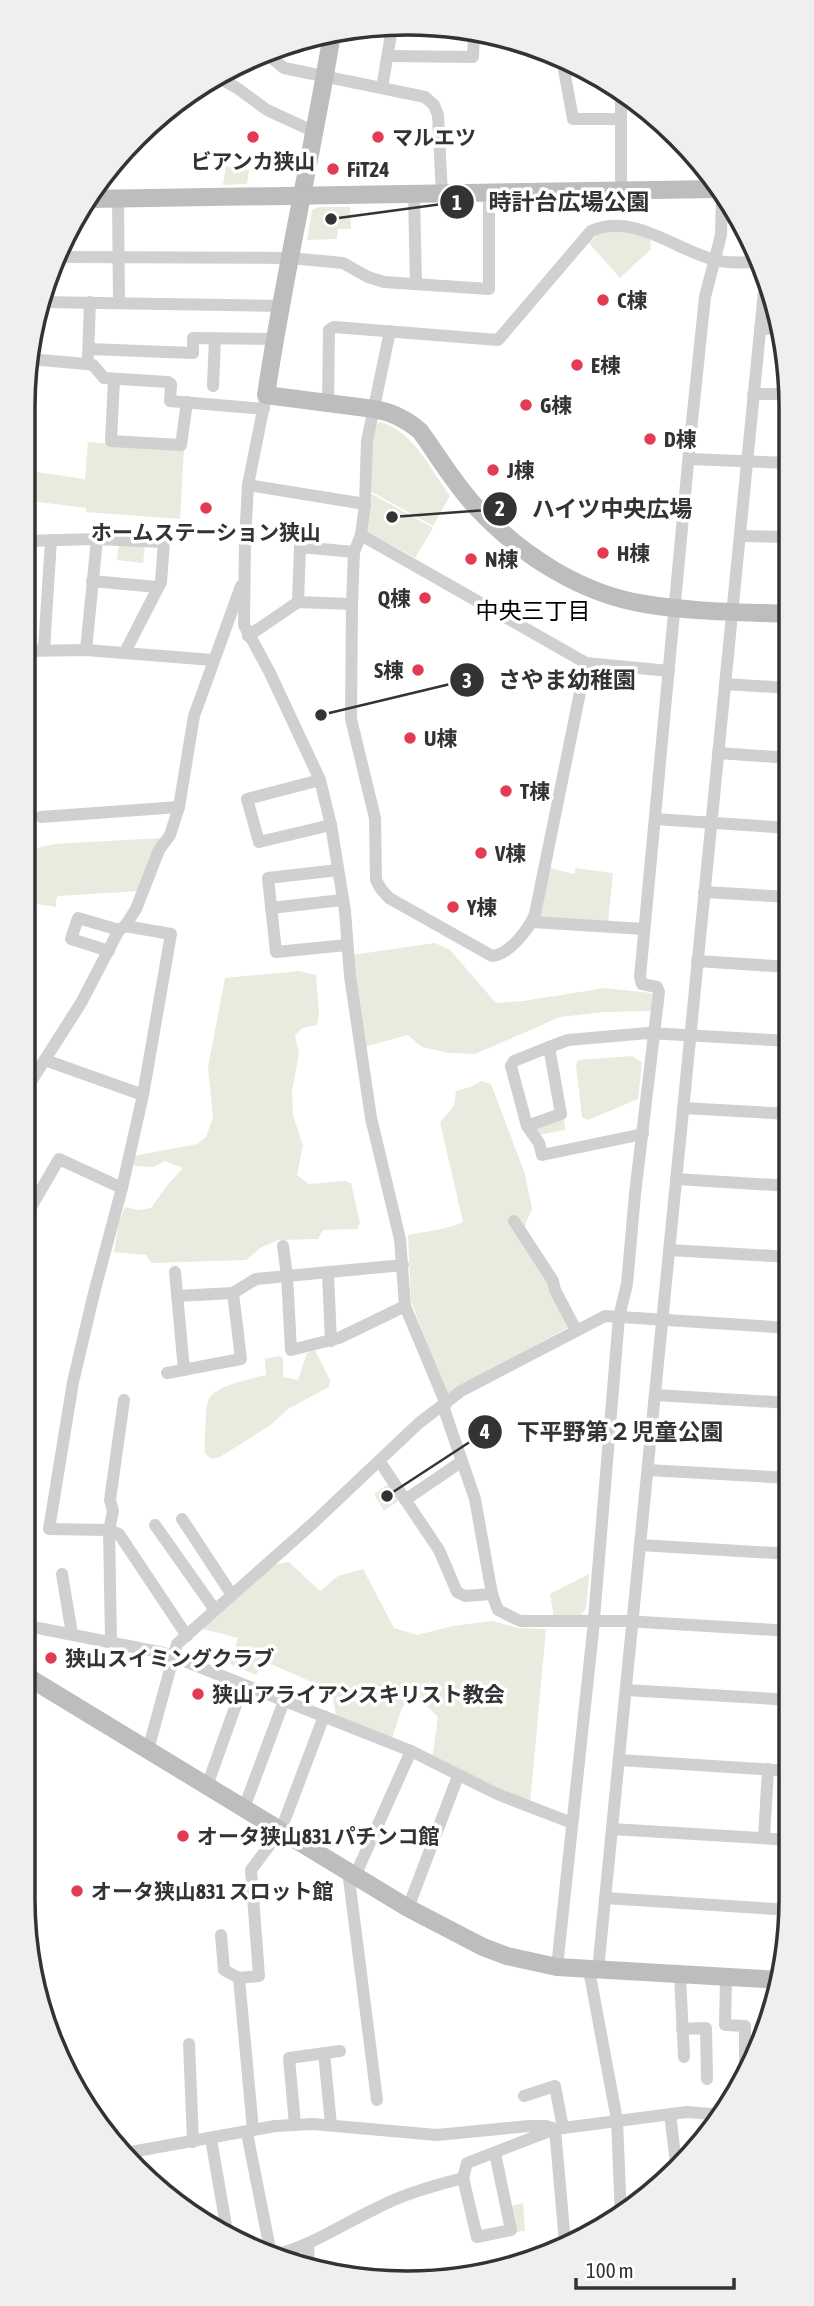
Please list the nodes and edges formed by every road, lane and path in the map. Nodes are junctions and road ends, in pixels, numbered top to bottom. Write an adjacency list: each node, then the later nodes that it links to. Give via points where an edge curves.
1 (391, 36): 4 (street)
2 (474, 41): 4 (street, via 473,57)
3 (331, 43): 7 (street)
4 (388, 56): 9 (street)
5 (273, 60): 7 (street, via 285,68)
6 (564, 69): 11 (street, via 573,119)
7 (325, 76): 9 (street); 12 (street)
8 (225, 83): 12 (street, via 267,110)
9 (382, 88): 17 (street, via 425,97 434,106 439,120)
10 (621, 103): 11 (street)
11 (621, 118): 14 (street)
12 (315, 132): 18 (street)
13 (708, 189): 14 (street)
14 (621, 191): 15 (street)
15 (489, 193): 17 (street); 26 (street, via 489,289)
16 (414, 195): 17 (street); 18 (street); 26 (street)
17 (442, 195)
18 (302, 196): 19 (street); 23 (street)
19 (102, 199): 22 (street)
20 (722, 209): 24 (street)
21 (66, 257): 22 (street)
22 (119, 257): 23 (street); 30 (street)
23 (289, 258): 26 (street, via 343,263 384,282); 31 (street)
24 (715, 260): 25 (street); 34 (street, via 641,229 600,227 591,231 498,340); 48 (street, via 705,297)
25 (750, 262)
26 (416, 284)
27 (763, 300): 32 (street)
28 (51, 302): 29 (street)
29 (90, 302): 30 (street); 37 (street)
30 (119, 303): 31 (street)
31 (280, 306): 36 (street)
32 (760, 328): 33 (street); 42 (street)
33 (770, 328)
34 (390, 331): 46 (street, via 329,330); 47 (street)
35 (215, 338): 36 (street); 37 (street, via 193,338 193,354); 41 (street)
36 (275, 339): 45 (street)
37 (89, 349): 39 (street)
38 (38, 360): 39 (street)
39 (87, 363): 40 (street)
40 (114, 379): 44 (street, via 169,382 170,401); 44 (street, via 111,441 181,445)
41 (213, 386)
42 (753, 394): 43 (street); 49 (street)
43 (778, 394)
44 (187, 402): 45 (street)
45 (265, 402): 46 (street); 51 (street)
46 (328, 403): 47 (street)
47 (374, 409): 52 (street, via 367,441); 65 (street, via 420,431 475,507 530,556 609,595)
48 (689, 459): 49 (street); 65 (street)
49 (747, 461): 50 (street); 54 (street)
50 (779, 463)
51 (248, 485): 52 (street); 61 (street)
52 (365, 504): 53 (street)
53 (361, 535): 59 (street); 74 (street)
54 (740, 536): 55 (street); 66 (street)
55 (779, 537)
56 (97, 539): 57 (street); 60 (street); 62 (street, via 164,542)
57 (51, 540): 58 (street); 69 (street)
58 (35, 541)
59 (354, 552): 63 (street, via 300,547); 64 (street)
60 (92, 581): 62 (street); 71 (street)
61 (244, 584): 68 (street); 73 (street)
62 (157, 587): 72 (street)
63 (298, 602): 64 (street); 68 (street)
64 (352, 604): 92 (street, via 351,719 375,818 376,880 381,889 389,898 492,956 503,954)
65 (675, 609): 66 (street); 75 (street)
66 (732, 611): 67 (street); 76 (street)
67 (779, 614)
68 (248, 636): 80 (street)
69 (44, 649): 70 (street); 71 (street)
70 (35, 650)
71 (86, 650): 72 (street)
72 (125, 652): 73 (street)
73 (213, 660): 81 (street, via 194,716)
74 (586, 663): 75 (street); 92 (street)
75 (669, 671): 83 (street)
76 (725, 684): 77 (street); 78 (street)
77 (779, 687)
78 (718, 753): 79 (street); 84 (street)
79 (779, 757)
80 (320, 780): 85 (street); 85 (street, via 247,799 259,842)
81 (179, 807): 82 (street); 93 (street, via 143,894)
82 (41, 817)
83 (655, 819): 84 (street); 94 (street)
84 (711, 823): 86 (street); 88 (street)
85 (331, 825): 87 (street)
86 (779, 827)
87 (338, 870): 90 (street); 91 (street, via 268,878)
88 (704, 892): 89 (street); 97 (street)
89 (779, 896)
90 (342, 900): 91 (street); 95 (street)
91 (271, 908): 95 (street, via 276,952)
92 (531, 922): 94 (street)
93 (122, 928): 96 (street); 96 (street, via 78,918 71,939); 105 (street, via 171,934)
94 (644, 929): 99 (street, via 641,983 657,986 659,992)
95 (347, 945): 118 (street, via 371,1118)
96 (109, 951): 103 (street)
97 (697, 961): 98 (street); 100 (street)
98 (779, 966)
99 (654, 1033): 100 (street); 102 (street, via 568,1040); 109 (street)
100 (690, 1034): 101 (street); 106 (street)
101 (779, 1040)
102 (549, 1047): 108 (street, via 561,1114); 108 (street, via 511,1066)
103 (45, 1060): 104 (street); 105 (street)
104 (35, 1075)
105 (143, 1095): 112 (street)
106 (683, 1108): 107 (street); 110 (street)
107 (779, 1113)
108 (527, 1126): 109 (street, via 542,1155)
109 (643, 1134): 125 (street)
110 (676, 1179): 111 (street); 116 (street)
111 (779, 1185)
112 (122, 1188): 113 (street, via 59,1159); 143 (street, via 73,1382 49,1529)
113 (35, 1200)
114 (514, 1222): 128 (street, via 554,1281)
115 (283, 1246): 121 (street)
116 (669, 1250): 117 (street); 126 (street)
117 (779, 1255)
118 (403, 1265): 120 (street); 124 (street)
119 (175, 1272): 123 (street)
120 (328, 1274): 121 (street); 129 (street)
121 (287, 1276): 122 (street, via 256,1279); 129 (street, via 291,1350)
122 (233, 1293): 123 (street); 130 (street, via 241,1359)
123 (177, 1296): 130 (street)
124 (405, 1306): 129 (street); 135 (street)
125 (620, 1317): 126 (street); 128 (street, via 599,1317); 150 (street)
126 (662, 1320): 127 (street); 132 (street)
127 (779, 1327)
128 (576, 1330): 135 (street, via 461,1391)
129 (331, 1341)
130 (184, 1370): 131 (street)
131 (167, 1373)
132 (655, 1395): 134 (street); 138 (street)
133 (124, 1400): 143 (street)
134 (779, 1402)
135 (444, 1405): 136 (street); 137 (street)
136 (380, 1462): 140 (street); 148 (street)
137 (461, 1462): 140 (street); 147 (street, via 475,1499)
138 (648, 1471): 139 (street); 144 (street)
139 (779, 1477)
140 (405, 1500): 147 (street, via 439,1550 457,1592 465,1596)
141 (182, 1519): 148 (street)
142 (155, 1525): 149 (street)
143 (109, 1530): 155 (street, via 119,1534); 156 (street)
144 (640, 1545): 145 (street); 151 (street)
145 (779, 1553)
146 (62, 1574): 154 (street)
147 (492, 1594): 150 (street, via 498,1610 520,1621)
148 (232, 1595): 149 (street)
149 (215, 1610): 155 (street)
150 (593, 1620): 151 (street); 172 (street)
151 (633, 1621): 153 (street); 160 (street)
152 (35, 1627): 154 (street)
153 (779, 1630)
154 (72, 1634): 156 (street)
155 (187, 1636): 157 (street, via 177,1644)
156 (111, 1641): 157 (street)
157 (174, 1657): 159 (street); 164 (street)
158 (35, 1681): 164 (street)
159 (243, 1685): 162 (street); 170 (street)
160 (626, 1690): 161 (street); 166 (street)
161 (779, 1699)
162 (284, 1701): 163 (street); 171 (street)
163 (324, 1716): 165 (street); 174 (street)
164 (149, 1750): 170 (street)
165 (411, 1751): 169 (street); 177 (street)
166 (619, 1760): 167 (street); 173 (street)
167 (768, 1769): 168 (street); 175 (street)
168 (779, 1770)
169 (458, 1776): 172 (street); 179 (street)
170 (207, 1786): 171 (street)
171 (244, 1808): 174 (street)
172 (572, 1823): 182 (street)
173 (612, 1829): 175 (street); 178 (street)
174 (281, 1830): 177 (street); 186 (street, via 251,1870 259,1976)
175 (764, 1839): 176 (street)
176 (779, 1840)
177 (352, 1874): 179 (street); 196 (street)
178 (605, 1899): 180 (street); 183 (street)
179 (408, 1908): 182 (street, via 483,1947)
180 (779, 1909)
181 (221, 1935): 186 (street, via 224,1970)
182 (557, 1967): 183 (street)
183 (593, 1970): 184 (street); 199 (street)
184 (680, 1975): 185 (street); 188 (street)
185 (726, 1976): 187 (street); 192 (street, via 725,2025 745,2026)
186 (239, 1978): 203 (street)
187 (770, 1979)
188 (682, 2029): 193 (street); 194 (street, via 706,2028)
189 (190, 2044): 205 (street)
190 (340, 2051): 191 (street)
191 (324, 2053): 200 (street, via 289,2057); 201 (street)
192 (746, 2053)
193 (684, 2057)
194 (708, 2078)
195 (524, 2096): 202 (street, via 555,2085)
196 (377, 2100)
197 (670, 2114): 198 (street); 199 (street); 208 (street)
198 (710, 2114)
199 (617, 2120): 202 (street); 210 (street)
200 (295, 2125): 201 (street); 203 (street)
201 (331, 2125): 202 (street, via 437,2135 529,2126)
202 (559, 2128): 207 (street); 212 (street)
203 (250, 2131): 204 (street); 214 (street)
204 (211, 2139): 205 (street); 211 (street)
205 (193, 2141): 206 (street)
206 (134, 2151)
207 (495, 2153): 209 (street, via 467,2163); 209 (street, via 511,2230 477,2238)
208 (675, 2156)
209 (463, 2178): 213 (street, via 377,2207)
210 (620, 2203)
211 (227, 2224)
212 (565, 2236)
213 (309, 2244): 215 (street); 216 (street)
214 (271, 2245)
215 (286, 2250)
216 (309, 2257)

